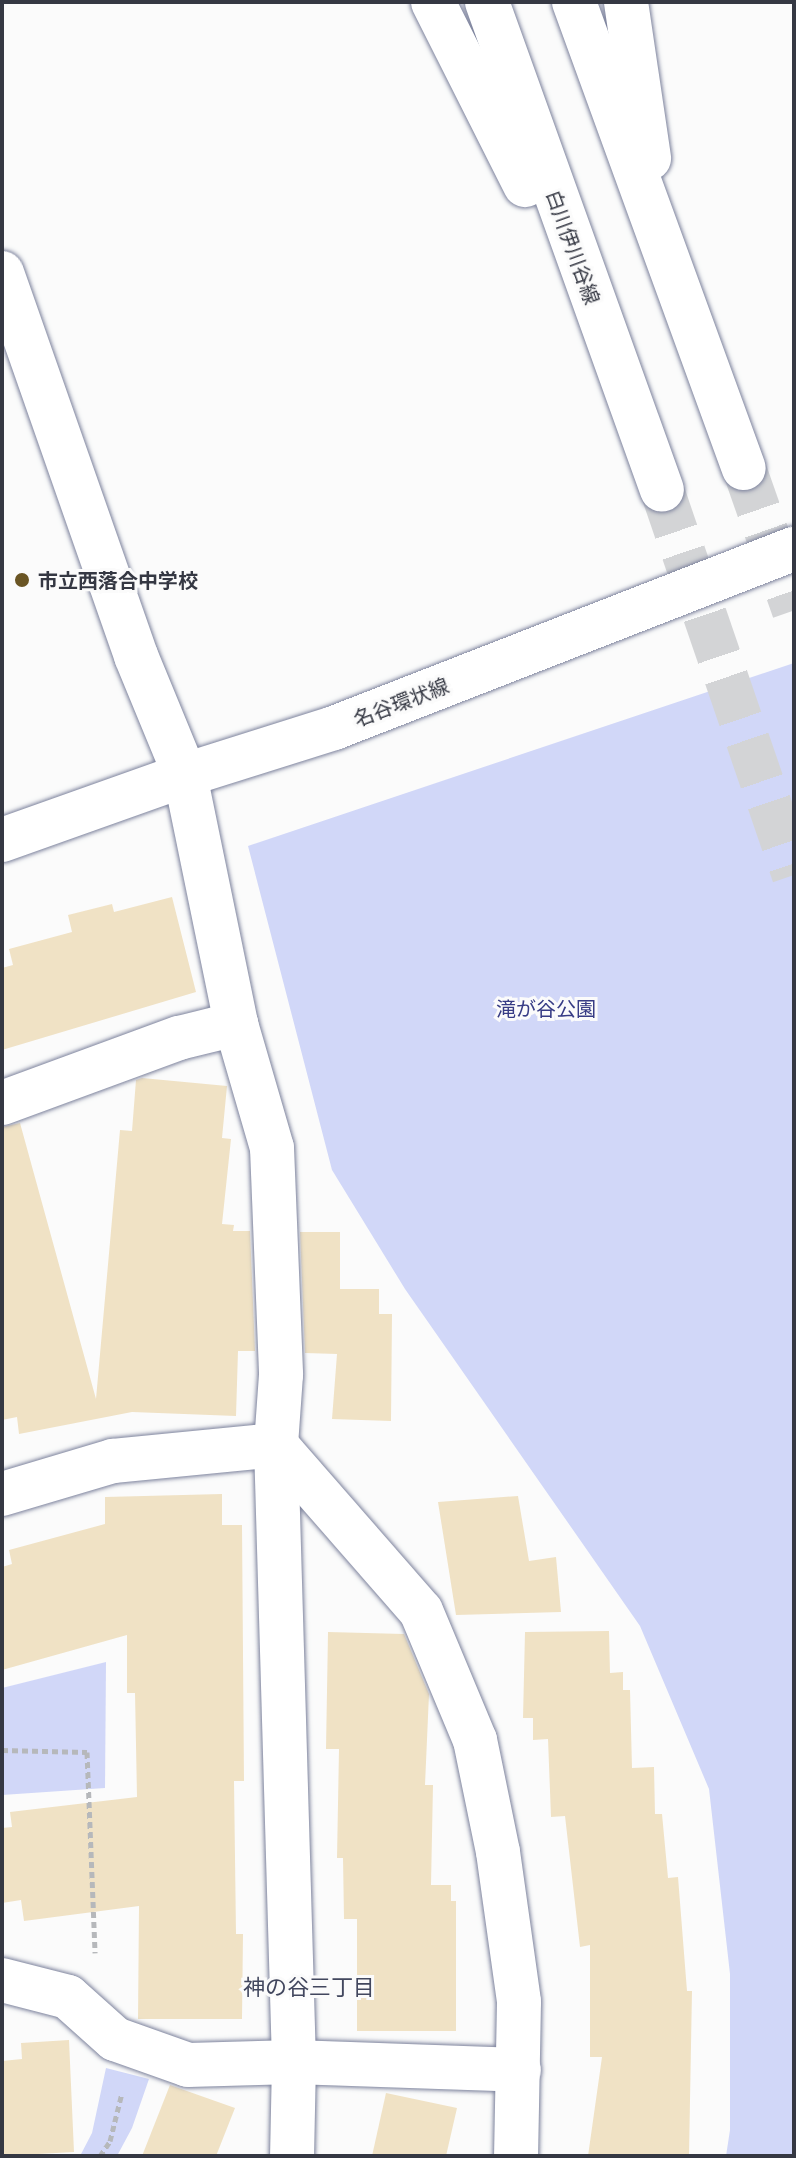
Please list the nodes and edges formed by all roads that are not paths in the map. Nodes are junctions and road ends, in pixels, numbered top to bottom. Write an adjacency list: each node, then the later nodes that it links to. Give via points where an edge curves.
1 (433, 2): 7 (street)
2 (487, 2): 7 (street, 白川伊川谷線)
3 (574, 2): 5 (street)
4 (626, 2): 5 (street)
5 (660, 239): 8 (street)
6 (2, 273): 11 (street, via 136,656)
7 (621, 382): 9 (street, 白川伊川谷線)
8 (744, 468)
9 (662, 490)
10 (794, 549): 11 (street, 名谷環状線, via 334,728)
11 (185, 775): 12 (street, 名谷環状線); 13 (street)
12 (2, 840)
13 (236, 1024): 14 (street, via 179,1038); 15 (street, via 272,1148 281,1375)
14 (2, 1103)
15 (276, 1445): 16 (street, via 113,1461); 18 (street); 19 (street, via 421,1611 475,1740 498,1852 519,2002)
16 (2, 1494)
17 (2, 1980): 18 (street, via 68,1997 115,2039 188,2065)
18 (294, 2062): 19 (street); 20 (street)
19 (519, 2070): 21 (street)
20 (292, 2156)
21 (516, 2156)

